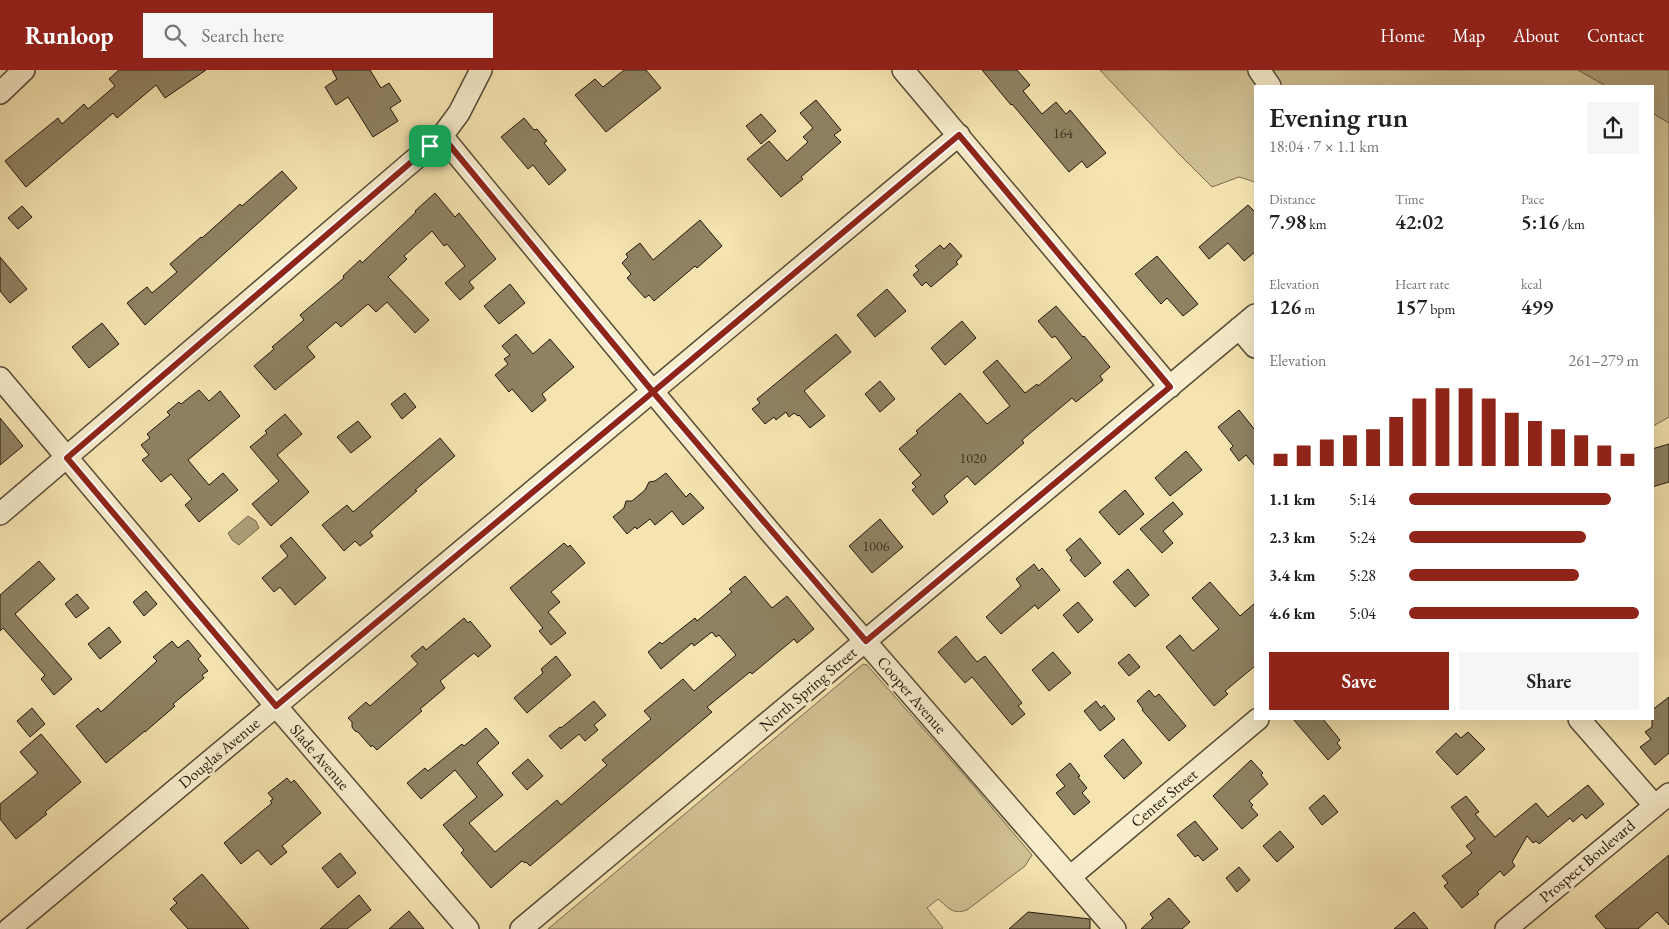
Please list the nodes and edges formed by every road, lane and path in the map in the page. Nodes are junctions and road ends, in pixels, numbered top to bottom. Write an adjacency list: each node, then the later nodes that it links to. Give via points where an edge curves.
1 (24, 70): 6 (street)
2 (481, 70): 8 (street, via 459,113)
3 (903, 70): 7 (street)
4 (1260, 70): 5 (street)
5 (1269, 85)
6 (0, 93)
7 (959, 135): 13 (street); 14 (street, Douglas Avenue)
8 (442, 136): 14 (street, Cooper Avenue); 15 (street)
9 (1254, 316): 10 (street, North Spring Street)
10 (1239, 328): 11 (street); 13 (street, North Spring Street)
11 (1254, 346)
12 (0, 378): 15 (street, Slade Avenue)
13 (1170, 387): 17 (street, North Spring Street)
14 (653, 392): 17 (street, Cooper Avenue); 18 (street, Douglas Avenue)
15 (67, 458): 16 (street); 18 (street, Slade Avenue)
16 (0, 514)
17 (866, 641): 22 (street, Cooper Avenue); 25 (street, North Spring Street)
18 (276, 706): 23 (street, Douglas Avenue); 24 (street, Slade Avenue)
19 (1257, 720): 22 (street, Center Street)
20 (1580, 720): 21 (street)
21 (1662, 800): 27 (street, Prospect Boulevard)
22 (1070, 877): 26 (street, Cooper Avenue)
23 (9, 929)
24 (468, 929)
25 (522, 929)
26 (1116, 929)
27 (1506, 929)

